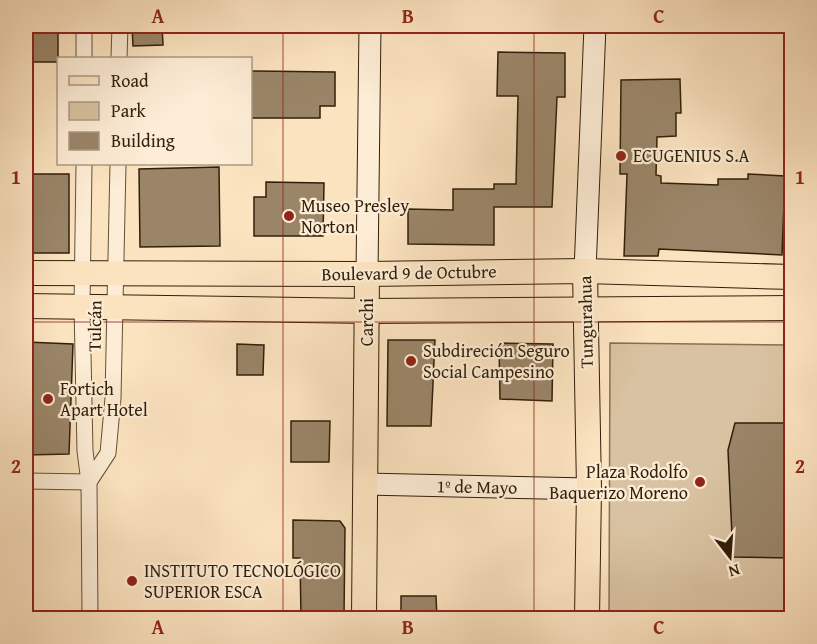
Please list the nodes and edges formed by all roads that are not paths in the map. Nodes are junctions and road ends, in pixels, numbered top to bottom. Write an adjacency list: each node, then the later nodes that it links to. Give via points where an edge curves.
1 (84, 26): 5 (street)
2 (120, 26): 6 (street)
3 (370, 26): 13 (main road, Carchi)
4 (595, 26): 9 (main road, Tungurahua)
5 (84, 57)
6 (119, 57)
7 (84, 165): 11 (street, Tulcán)
8 (118, 165): 12 (street, Tulcán)
9 (585, 271): 13 (main road, Boulevard 9 de Octubre); 14 (main road, Boulevard 9 de Octubre); 18 (main road, Tungurahua)
10 (26, 273): 11 (main road, Boulevard 9 de Octubre)
11 (83, 274): 12 (main road, Boulevard 9 de Octubre); 16 (street, Tulcán)
12 (116, 274): 13 (main road, Boulevard 9 de Octubre); 17 (street, Tulcán)
13 (367, 274): 20 (main road, Carchi)
14 (792, 277)
15 (26, 306): 16 (main road, Boulevard 9 de Octubre)
16 (82, 306): 17 (main road, Boulevard 9 de Octubre); 22 (street, Tulcán, via 85,451)
17 (114, 307): 20 (main road, Boulevard 9 de Octubre); 22 (street, Tulcán, via 108,453)
18 (586, 308): 19 (main road, Boulevard 9 de Octubre); 20 (main road, Boulevard 9 de Octubre); 24 (main road, Tungurahua)
19 (792, 308)
20 (368, 311): 23 (main road, Carchi)
21 (26, 481): 22 (street)
22 (90, 482): 25 (street, Tulcán)
23 (365, 484): 24 (main road, 1º de Mayo); 26 (main road, Carchi)
24 (589, 489): 27 (main road, Tungurahua)
25 (90, 618)
26 (364, 618)
27 (587, 618)

